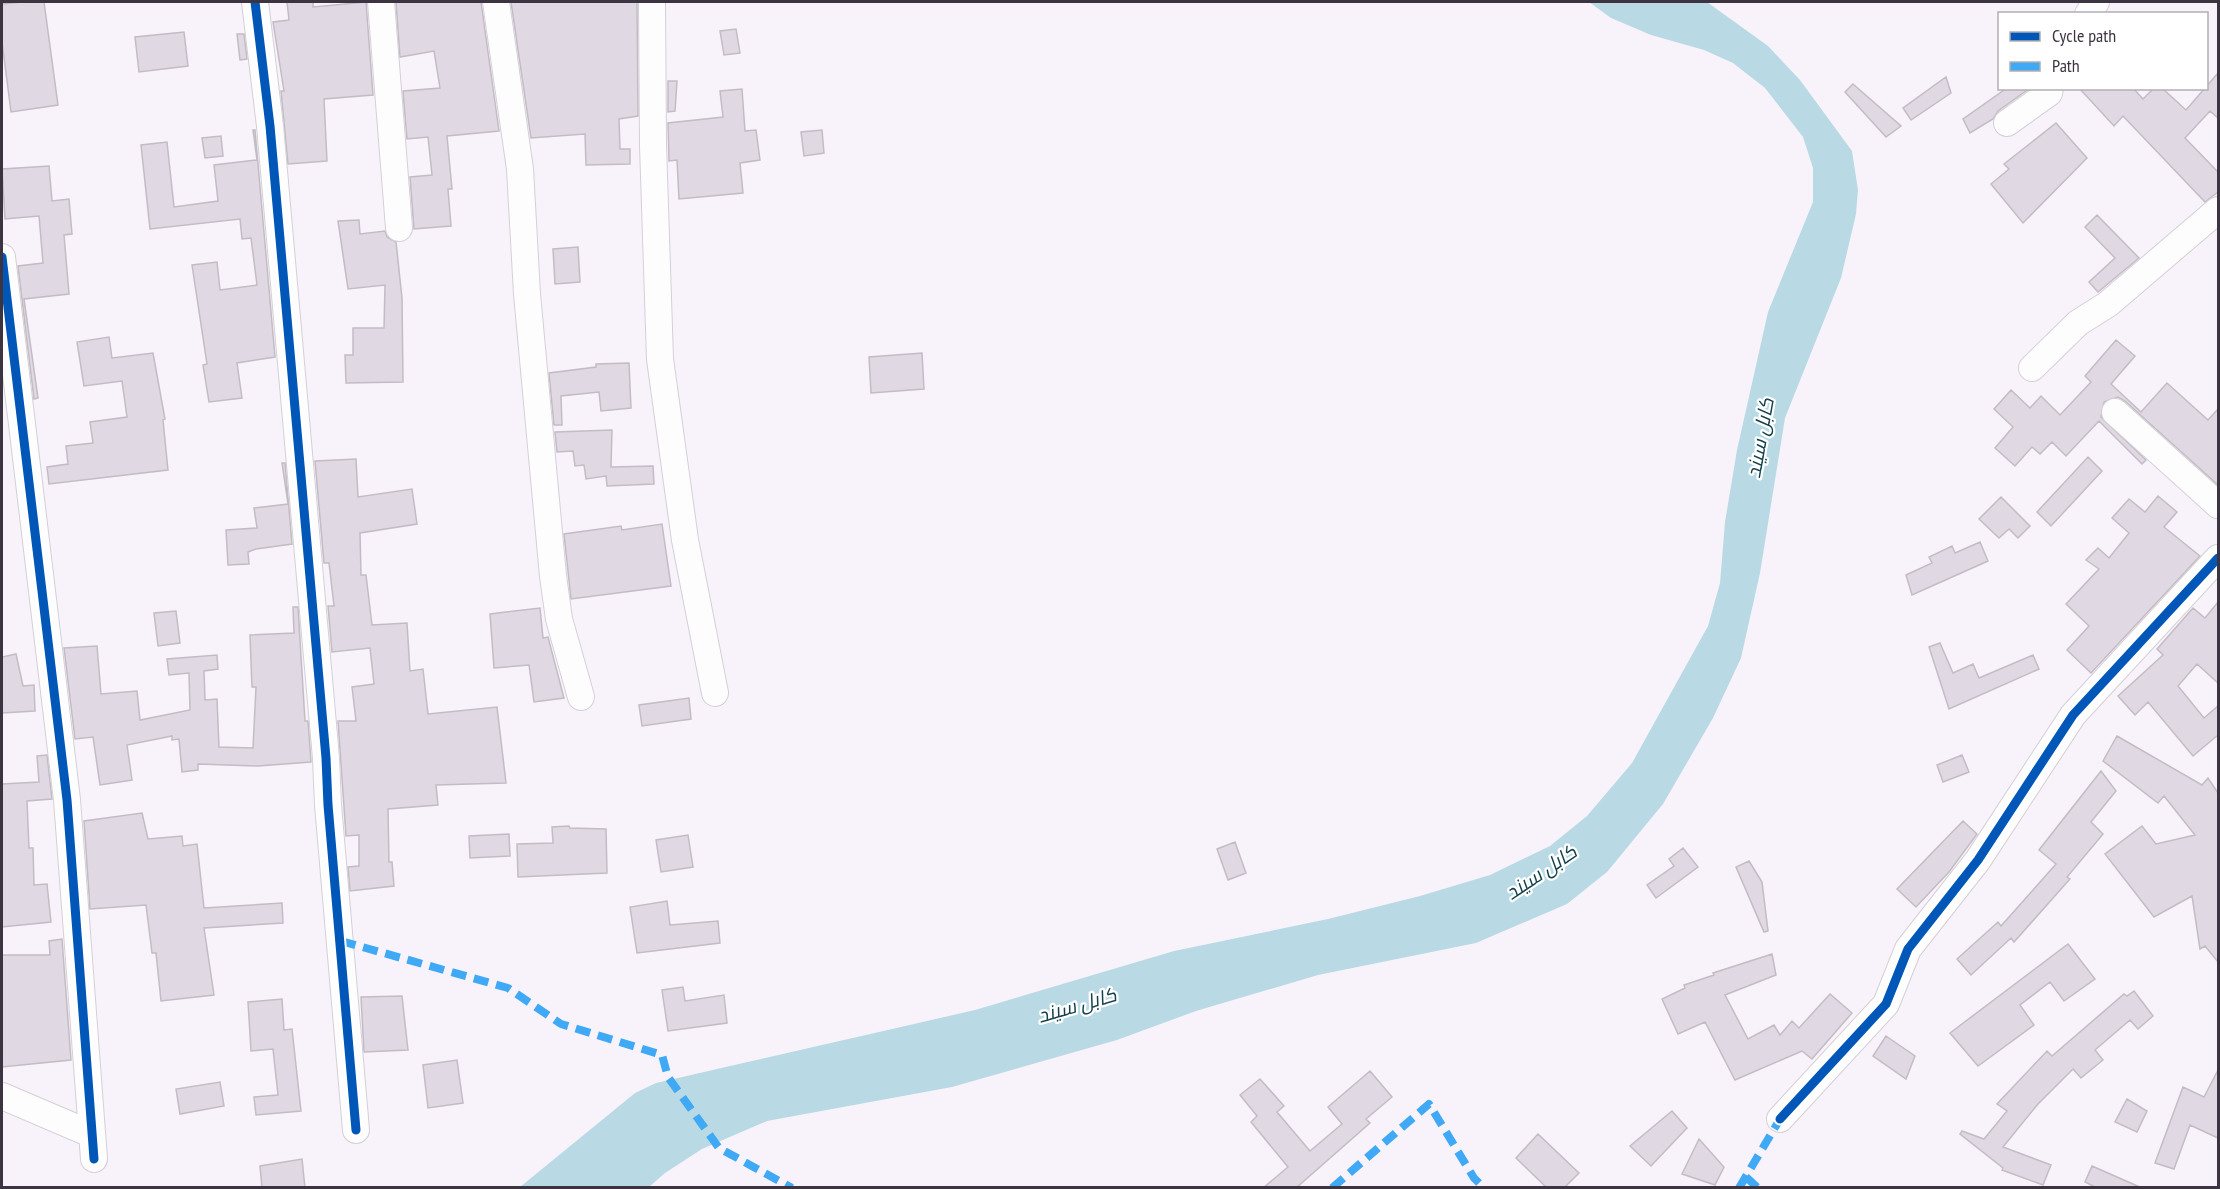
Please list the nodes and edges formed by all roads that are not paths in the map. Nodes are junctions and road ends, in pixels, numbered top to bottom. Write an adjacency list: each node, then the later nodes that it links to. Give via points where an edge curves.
1 (255, 2): 18 (street, via 272,138)
2 (381, 2): 8 (street)
3 (496, 2): 15 (street, via 520,169 527,294 553,576 559,619)
4 (652, 2): 14 (street, via 660,359 685,540)
5 (2050, 90): 6 (street)
6 (2007, 123)
7 (2218, 210): 10 (street, via 2108,304 2078,323)
8 (399, 228)
9 (2, 257): 16 (street, via 68,800 93,1147)
10 (2032, 368)
11 (2115, 412): 12 (street)
12 (2218, 505)
13 (2218, 558): 17 (street, via 2073,715 1978,860 1908,949 1886,1004)
14 (715, 693)
15 (581, 697)
16 (2, 1096)
17 (1780, 1119)
18 (356, 1130)

